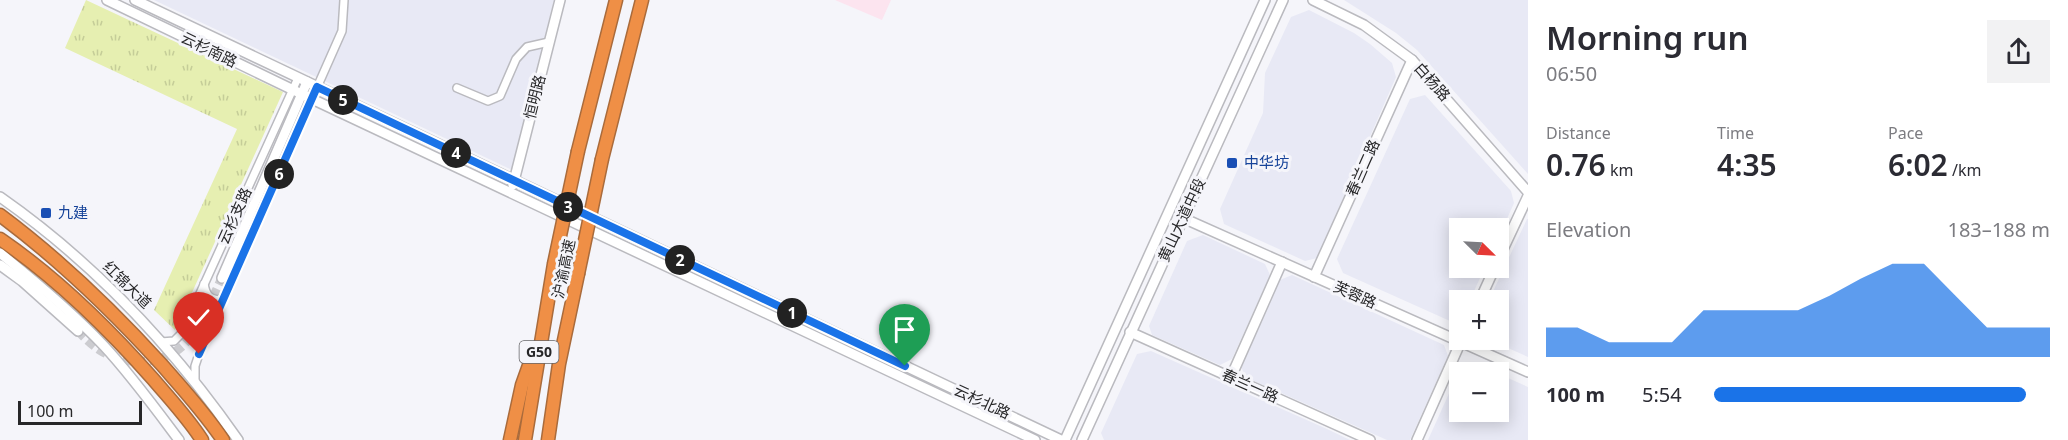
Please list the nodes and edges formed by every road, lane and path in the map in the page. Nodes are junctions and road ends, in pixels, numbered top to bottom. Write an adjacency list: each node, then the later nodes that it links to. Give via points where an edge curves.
1 (107, 0): 15 (main road, 云杉南路)
2 (135, 0): 12 (main road, 云杉南路)
3 (344, 0): 13 (street, 云杉支路, via 342,31)
4 (560, 0): 10 (main road, 恒明路)
5 (616, 0): 36 (highway, 沪渝高速 / G50, bridge, via 578,151)
6 (642, 0): 52 (highway, 沪渝高速 / G50, bridge, via 602,159 559,364)
7 (1265, 0): 54 (main road, 黄山大道中段)
8 (1283, 0): 24 (main road, 黄山大道中段)
9 (1313, 0): 11 (main road, 白杨路, via 1364,25)
10 (549, 42): 14 (street, via 527,47 516,59 500,96 488,101); 18 (main road, 恒明路)
11 (1412, 60): 20 (main road, 白杨路); 30 (main road, 春兰二路)
12 (302, 80): 13 (main road, 云杉南路); 15 (street, 云杉支路); 16 (main road)
13 (317, 87): 17 (street, 云杉支路); 18 (main road, 云杉北路)
14 (457, 88)
15 (292, 90): 16 (main road, 云杉南路); 32 (street, 云杉支路)
16 (302, 94): 17 (main road, 云杉南路); 31 (main road)
17 (312, 99): 19 (main road, 云杉北路); 33 (street, 云杉支路)
18 (514, 181): 19 (main road, 恒明路); 54 (main road, 云杉北路)
19 (510, 193): 53 (main road, 云杉北路)
20 (1528, 194): 22 (main road)
21 (0, 197): 40 (main road, 红锦大道, via 64,246)
22 (1525, 207): 25 (main road)
23 (0, 214): 48 (highway, 红锦大道, via 126,325 205,414)
24 (1184, 218): 28 (main road, 芙蓉路); 38 (main road, 黄山大道中段)
25 (1509, 238)
26 (0, 239): 47 (highway, via 115,336)
27 (0, 254): 46 (main road, via 34,280 104,346)
28 (1282, 262): 30 (main road, 芙蓉路); 44 (main road)
29 (0, 265): 37 (main road)
30 (1314, 277): 39 (main road, 芙蓉路)
31 (222, 278)
32 (204, 284): 33 (street, via 210,298 218,300); 34 (street, 云杉支路)
33 (225, 296): 35 (street, 云杉支路)
34 (194, 306): 35 (street); 40 (street, 云杉支路, via 182,333 174,341)
35 (219, 311): 45 (street, 云杉支路, via 195,366)
36 (542, 330): 50 (highway, via 522,385); 51 (highway, 沪渝高速 / G50)
37 (78, 331)
38 (1130, 332): 44 (main road, 春兰一路); 55 (main road, 黄山大道中段)
39 (1449, 336)
40 (161, 342): 45 (main road, 红锦大道)
41 (1457, 350): 57 (main road)
42 (1480, 350): 43 (main road, 芙蓉路)
43 (1528, 372)
44 (1231, 377): 56 (main road, 春兰一路)
45 (195, 381): 49 (main road, 红锦大道)
46 (179, 440)
47 (202, 440)
48 (223, 440)
49 (238, 440)
50 (510, 440)
51 (525, 440)
52 (548, 440)
53 (1035, 440)
54 (1063, 440)
55 (1082, 440)
56 (1370, 440)
57 (1417, 440)

